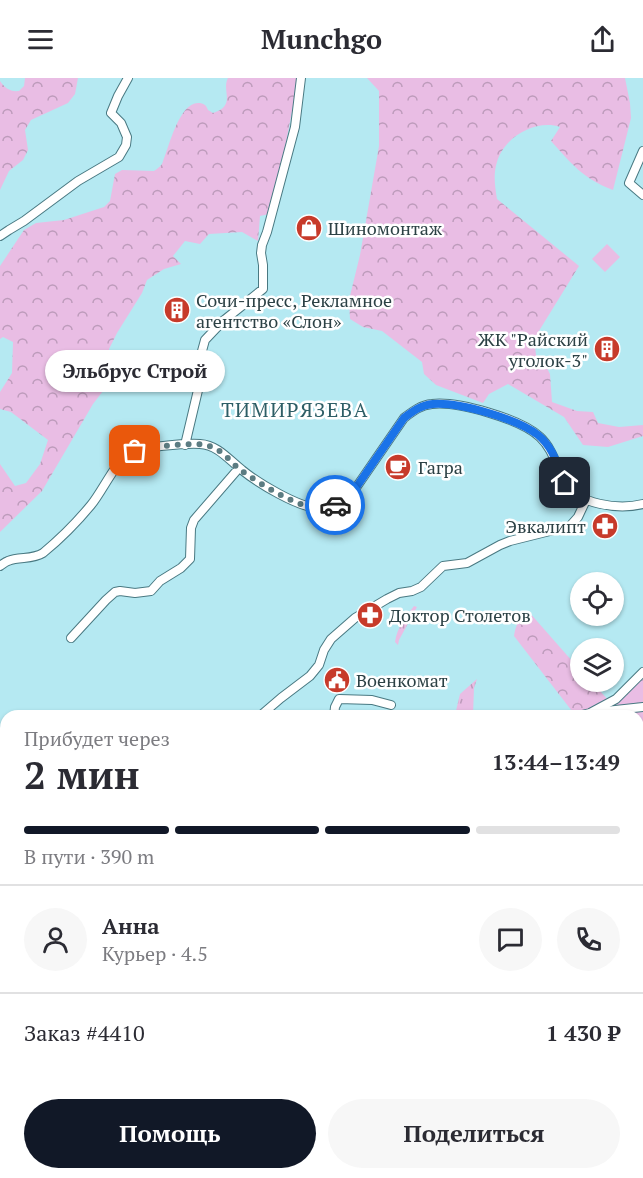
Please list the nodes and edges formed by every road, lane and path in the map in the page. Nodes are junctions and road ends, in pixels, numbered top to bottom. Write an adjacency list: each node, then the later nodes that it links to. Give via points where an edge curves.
1 (128, 78): 5 (street, via 111,113 127,137 119,156)
2 (302, 78): 6 (street, via 295,127 262,245 263,289 205,340)
3 (643, 151): 4 (street, via 629,183)
4 (643, 195)
5 (0, 237)
6 (185, 445): 7 (street, via 213,447); 10 (street, via 129,453 91,505 59,539 40,555)
7 (239, 468): 8 (street, via 263,486 305,506 335,505 351,495 404,418 422,406 440,404 510,420 538,435 550,449 565,483); 11 (street, via 194,520 189,559 181,568 151,591 115,592)
8 (586, 500): 9 (street); 15 (street, via 570,526 510,541 467,564 442,566 421,587 399,593 355,618 332,639 310,676)
9 (643, 504)
10 (0, 566)
11 (71, 638)
12 (642, 673): 17 (street, via 616,699)
13 (391, 705): 16 (street, via 339,699)
14 (643, 707): 18 (street)
15 (267, 710)
16 (335, 710)
17 (596, 710)
18 (616, 710)

